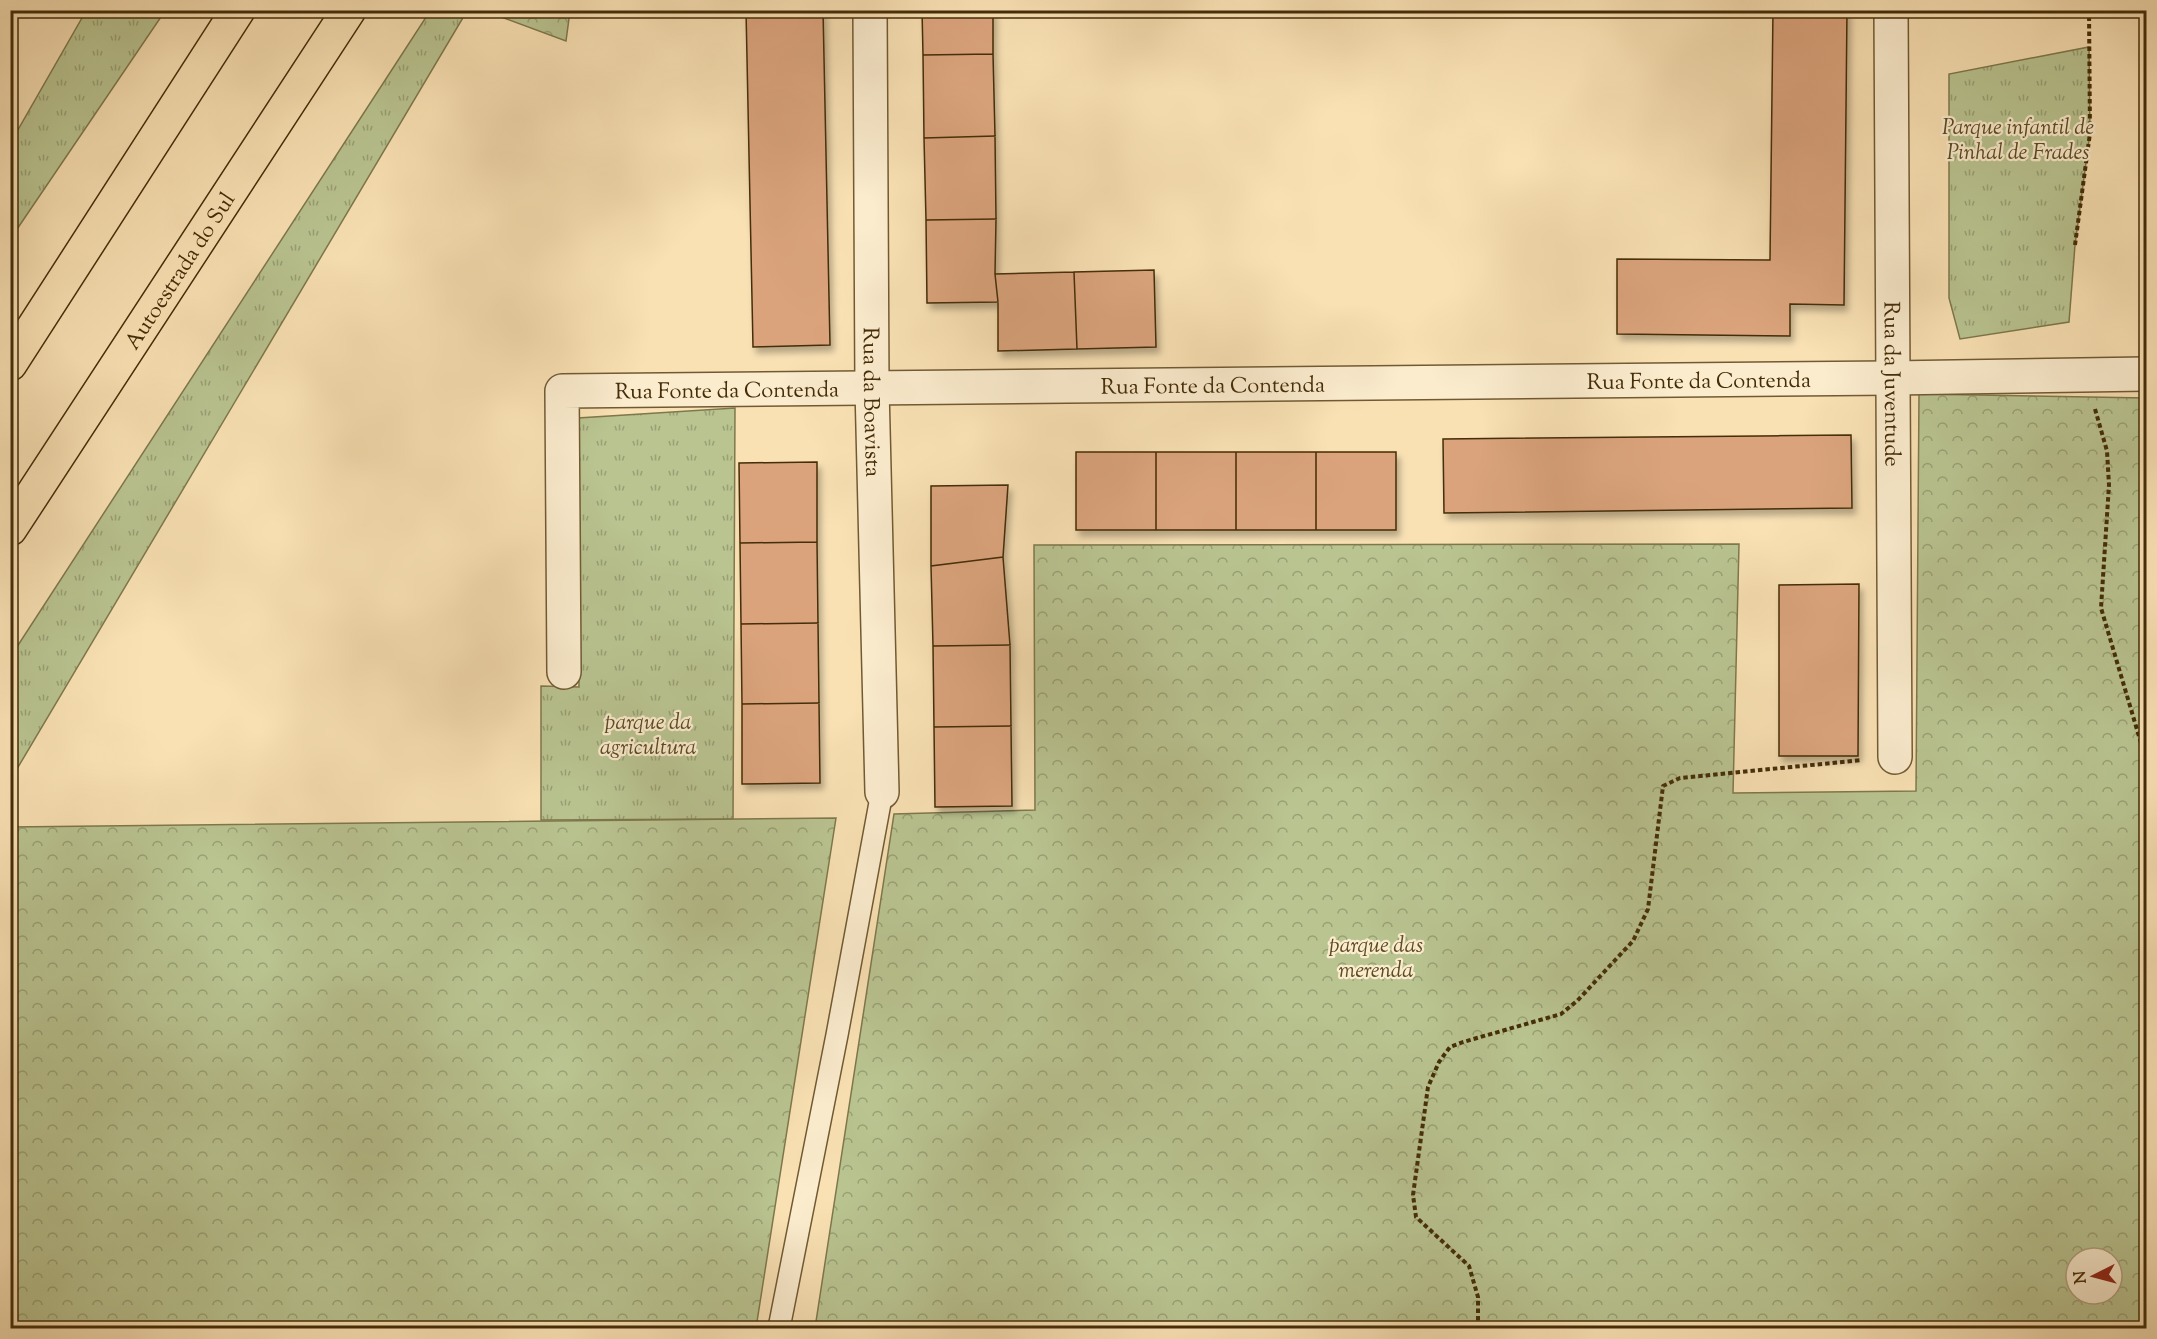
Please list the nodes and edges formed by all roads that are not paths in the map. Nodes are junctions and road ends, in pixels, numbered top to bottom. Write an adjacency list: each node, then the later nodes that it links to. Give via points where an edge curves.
1 (238, 10): 5 (highway)
2 (349, 10): 9 (highway, Autoestrada do Sul)
3 (870, 10): 8 (street, Rua da Boavista)
4 (1891, 10): 7 (street, Rua da Juventude)
5 (10, 364)
6 (2146, 374): 7 (street, Rua Fonte da Contenda)
7 (1892, 378): 8 (street, Rua Fonte da Contenda); 11 (street, Rua da Juventude)
8 (872, 388): 10 (street, Rua Fonte da Contenda, via 562,391); 12 (street, Rua da Boavista)
9 (10, 529)
10 (564, 672)
11 (1895, 757)
12 (882, 792): 13 (lane)
13 (779, 1329)

